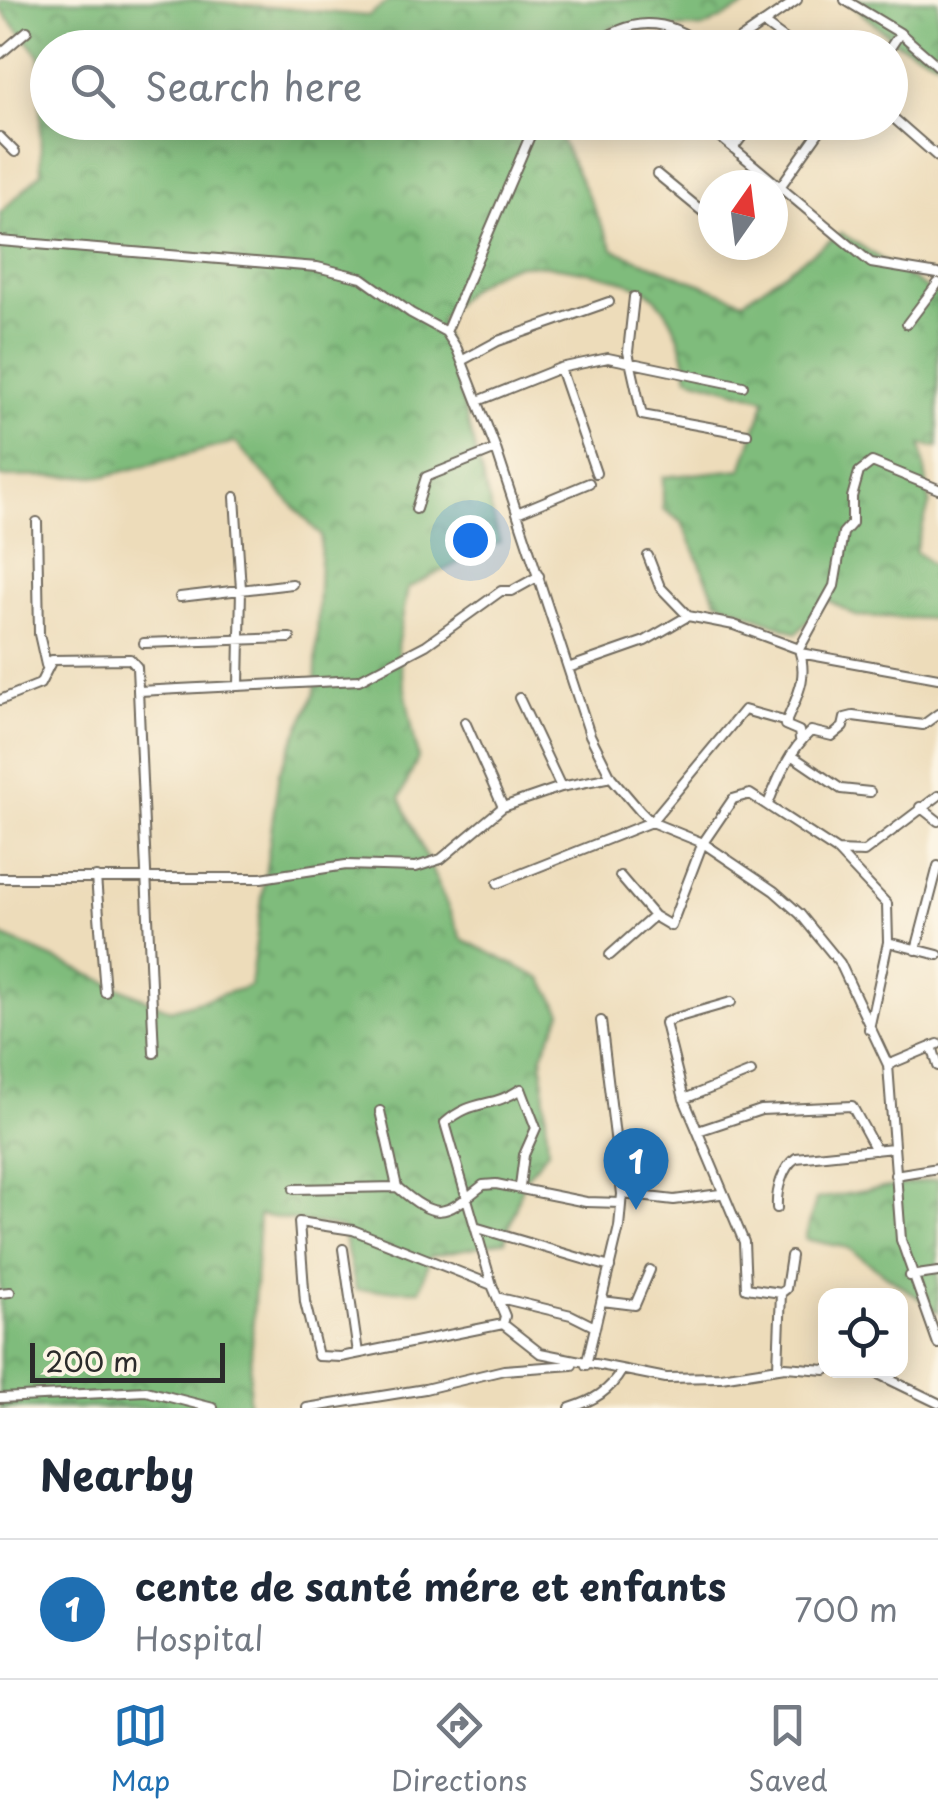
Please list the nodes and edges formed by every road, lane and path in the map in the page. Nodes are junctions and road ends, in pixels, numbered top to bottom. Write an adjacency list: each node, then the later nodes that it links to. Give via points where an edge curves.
1 (797, 0): 3 (street)
2 (845, 0): 8 (street)
3 (763, 24): 6 (street); 7 (street)
4 (627, 30): 5 (street, via 664,22)
5 (677, 30)
6 (754, 30)
7 (772, 30)
8 (895, 30)
9 (26, 31): 11 (street)
10 (908, 40): 12 (street)
11 (0, 54)
12 (938, 66)
13 (908, 130): 21 (street)
14 (0, 137): 20 (street)
15 (528, 140): 33 (street)
16 (726, 140): 19 (street)
17 (739, 140): 19 (street)
18 (813, 140): 24 (street)
19 (734, 146): 22 (street)
20 (15, 152)
21 (938, 156)
22 (757, 170)
23 (656, 174): 26 (street)
24 (788, 176)
25 (788, 194): 28 (street, via 872,263)
26 (698, 208)
27 (0, 241): 33 (street, via 317,267 362,278)
28 (938, 274)
29 (938, 283): 32 (street)
30 (634, 297): 35 (street)
31 (608, 302): 34 (street)
32 (907, 324)
33 (446, 332): 34 (street)
34 (463, 360): 38 (street)
35 (632, 360): 36 (street); 37 (street); 39 (street, via 642,415)
36 (560, 368): 38 (street); 41 (street)
37 (743, 386)
38 (478, 401): 40 (street)
39 (747, 434)
40 (496, 449): 45 (street, via 426,477); 46 (street)
41 (596, 473)
42 (589, 483): 46 (street)
43 (938, 489): 57 (street, via 872,462 859,472 834,586)
44 (234, 496): 51 (street)
45 (416, 509)
46 (517, 512): 49 (street)
47 (37, 522): 58 (street, via 38,634)
48 (648, 556): 53 (street, via 660,587)
49 (539, 576): 59 (street); 61 (street, via 501,592 426,645 359,680)
50 (292, 584): 51 (street)
51 (241, 589): 52 (street); 55 (street)
52 (180, 597)
53 (688, 616): 57 (street, via 753,630); 59 (street, via 657,636)
54 (290, 638): 55 (street)
55 (242, 640): 56 (street); 61 (street)
56 (144, 643)
57 (800, 651): 60 (street); 67 (street, via 803,684)
58 (46, 665): 62 (street, via 130,659); 64 (street, via 40,684)
59 (568, 668): 70 (street)
60 (938, 678)
61 (239, 686): 62 (street)
62 (139, 691): 82 (street)
63 (520, 698): 71 (street)
64 (0, 700)
65 (938, 714): 68 (street, via 923,725 853,716 844,718 837,734 811,731)
66 (465, 722): 76 (street)
67 (786, 722): 68 (street, via 800,730); 78 (street, via 744,710)
68 (800, 738): 69 (street)
69 (791, 754): 72 (street, via 841,789); 74 (street)
70 (611, 777): 71 (street); 78 (street)
71 (561, 787): 76 (street)
72 (870, 792)
73 (938, 796): 75 (street)
74 (768, 804): 79 (street, via 750,794 733,799); 80 (street)
75 (920, 807): 77 (street); 80 (street, via 864,852)
76 (503, 808): 82 (street, via 441,860 416,866 346,865 261,878)
77 (938, 820)
78 (652, 822): 79 (street); 86 (street)
79 (703, 844): 87 (street, via 676,921 666,925); 95 (street, via 800,914 840,964)
80 (837, 851): 88 (street, via 887,904)
81 (938, 866): 89 (street)
82 (144, 876): 84 (street); 97 (street)
83 (620, 876): 87 (street)
84 (96, 877): 85 (street); 92 (street)
85 (0, 878)
86 (498, 883)
87 (654, 916): 90 (street)
88 (888, 942): 89 (street); 95 (street)
89 (916, 950): 91 (street)
90 (610, 955)
91 (938, 955)
92 (104, 992)
93 (731, 1002): 101 (street, via 665,1024)
94 (601, 1021): 112 (street)
95 (869, 1031): 98 (street)
96 (935, 1045): 98 (street); 99 (street)
97 (154, 1053)
98 (888, 1065): 104 (street)
99 (938, 1066)
100 (751, 1072): 101 (street)
101 (684, 1099): 103 (street)
102 (380, 1110): 109 (street)
103 (698, 1132): 105 (street, via 761,1110 852,1106); 111 (street)
104 (893, 1148): 105 (street); 107 (street)
105 (876, 1150): 114 (street, via 789,1162)
106 (938, 1168): 107 (street)
107 (895, 1175): 121 (street)
108 (520, 1186): 112 (street, via 586,1202); 113 (street, via 483,1184); 113 (street, via 536,1128 521,1089 484,1104 469,1102 446,1122)
109 (397, 1187): 110 (street); 113 (street, via 438,1212)
110 (294, 1190)
111 (720, 1194): 112 (street); 123 (street, via 744,1242 746,1288)
112 (622, 1199): 118 (street)
113 (468, 1202): 115 (street)
114 (777, 1208)
115 (478, 1228): 118 (street); 122 (street)
116 (343, 1249): 129 (street)
117 (791, 1256): 123 (street)
118 (610, 1266): 125 (street)
119 (650, 1270): 125 (street, via 635,1305)
120 (938, 1272): 121 (street)
121 (910, 1276): 128 (street)
122 (492, 1285): 124 (street); 129 (street, via 354,1230 298,1222 314,1353)
123 (781, 1293): 131 (street)
124 (500, 1298): 126 (street); 127 (street)
125 (602, 1301): 127 (street)
126 (503, 1324): 129 (street); 130 (street, via 540,1353)
127 (596, 1326): 130 (street)
128 (938, 1344)
129 (358, 1353)
130 (587, 1365): 132 (street); 139 (street, via 504,1370)
131 (778, 1367): 132 (street, via 676,1379); 133 (street)
132 (622, 1370): 137 (street, via 614,1384)
133 (818, 1370)
134 (886, 1378): 136 (street)
135 (0, 1398): 138 (street, via 146,1392)
136 (938, 1403)
137 (575, 1407)
138 (213, 1408)
139 (307, 1408)

